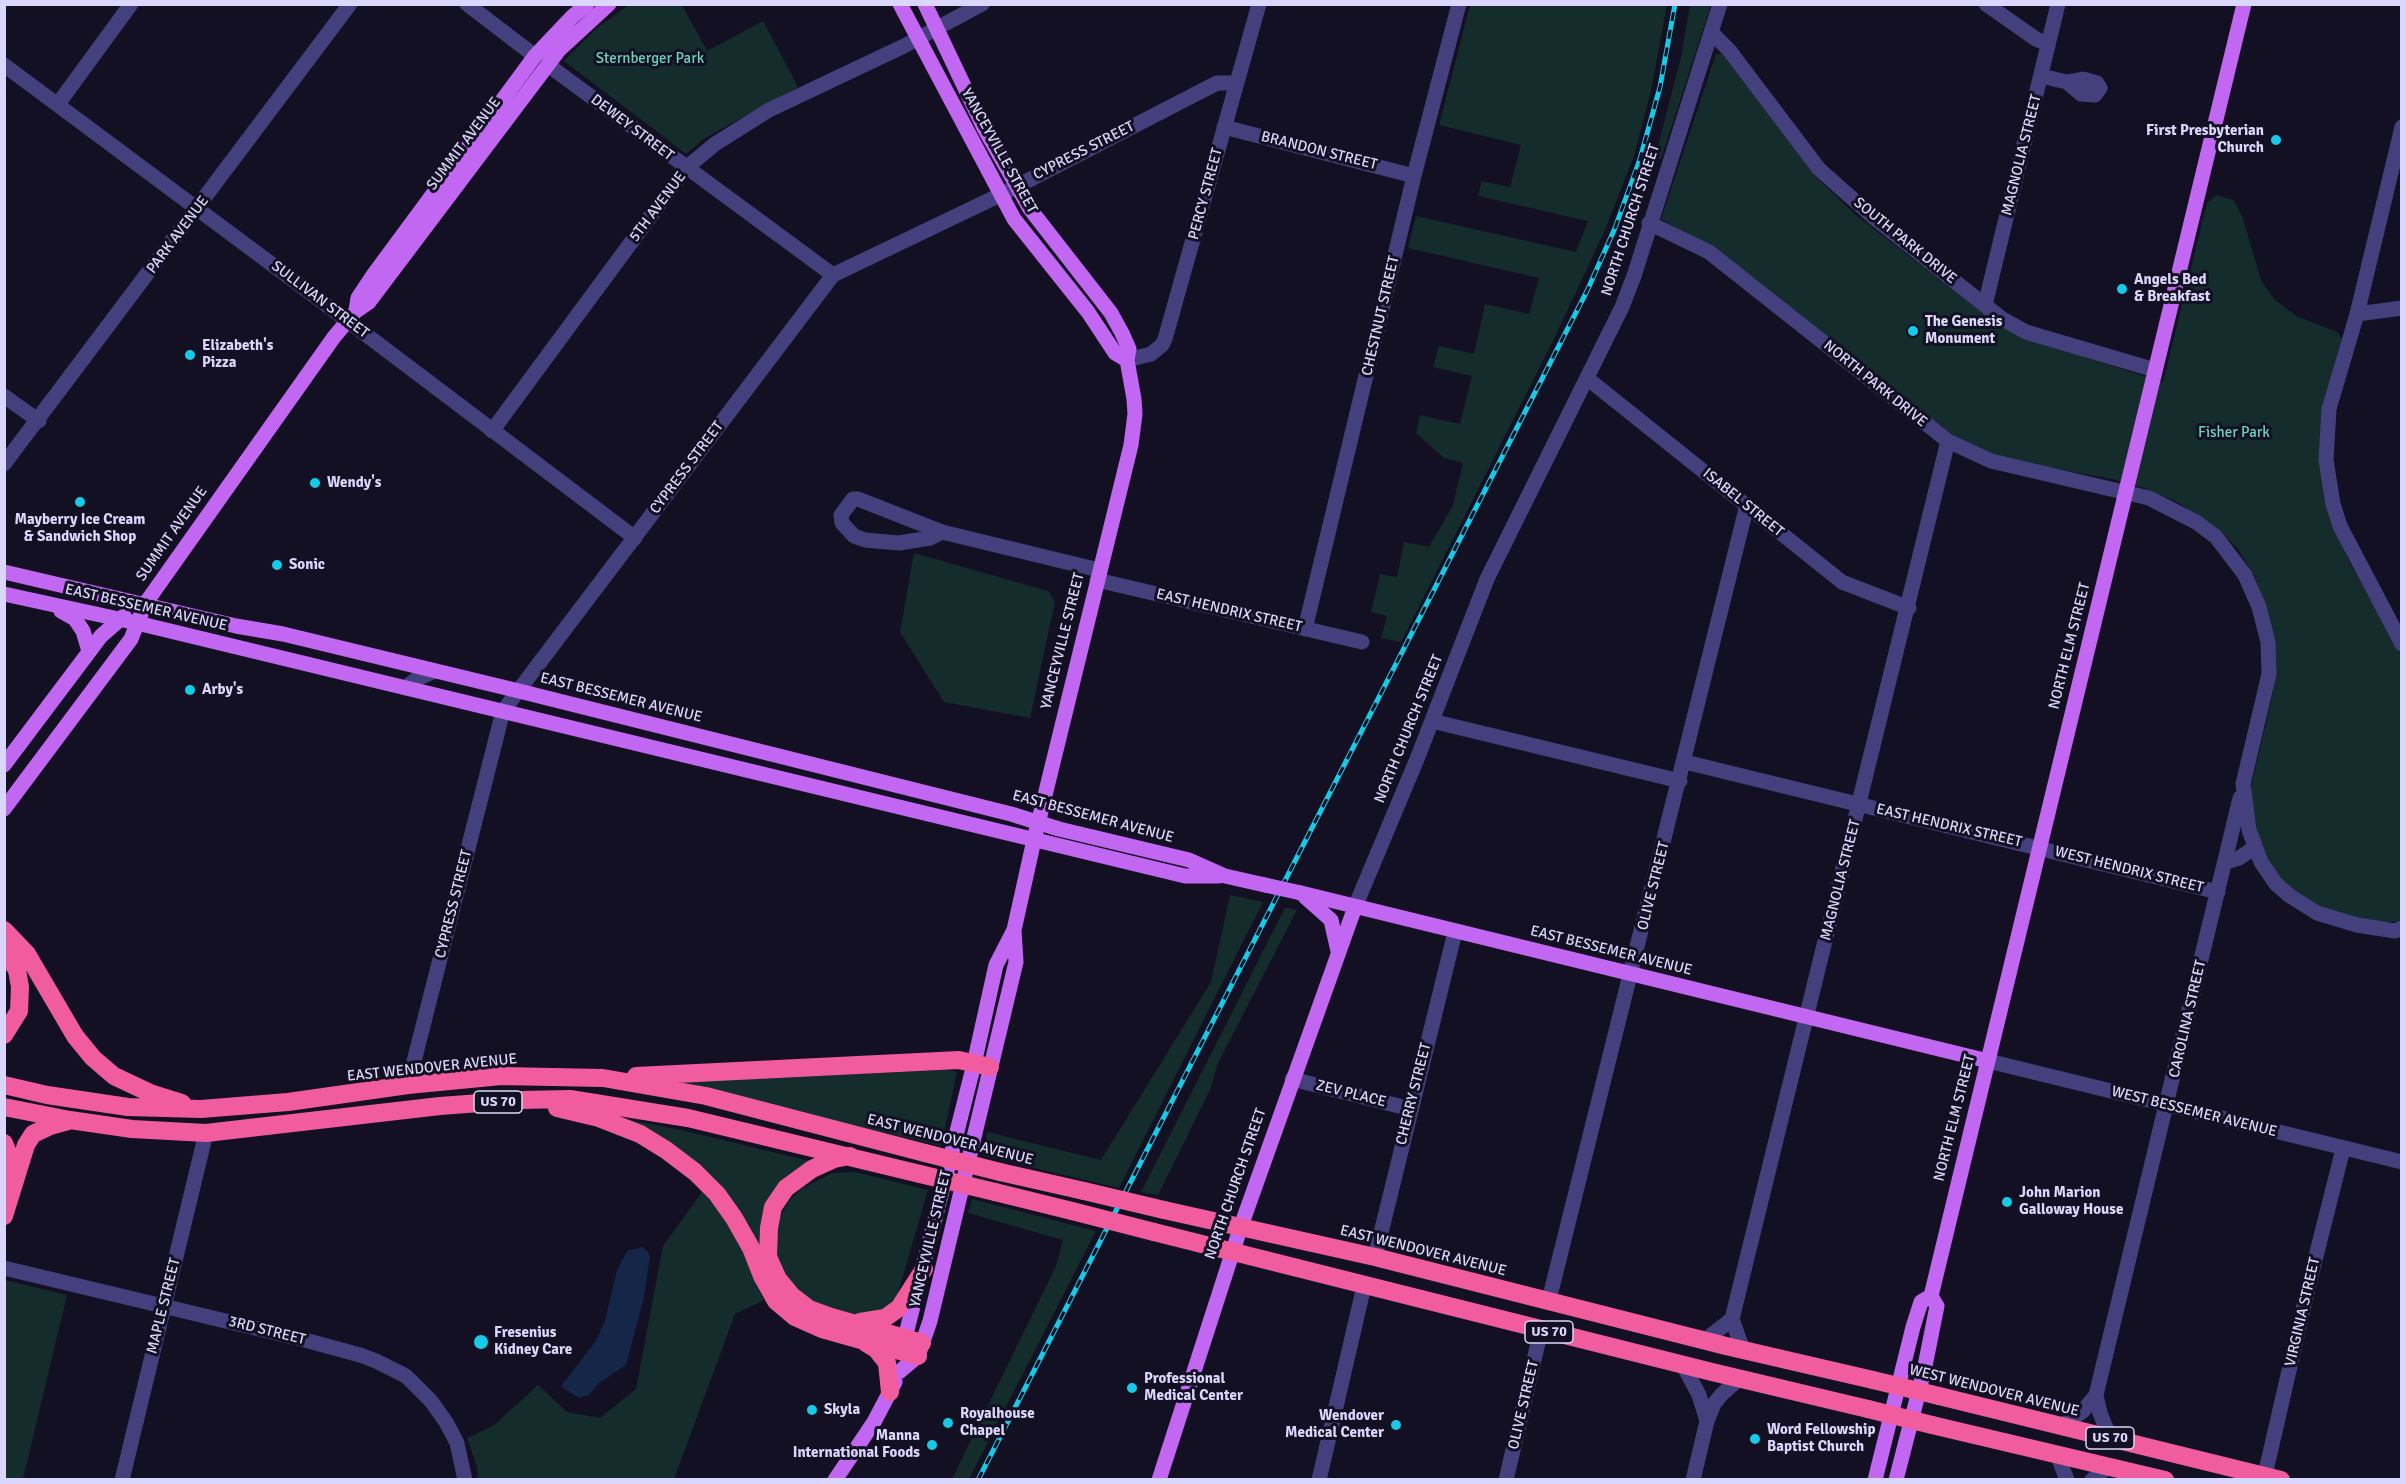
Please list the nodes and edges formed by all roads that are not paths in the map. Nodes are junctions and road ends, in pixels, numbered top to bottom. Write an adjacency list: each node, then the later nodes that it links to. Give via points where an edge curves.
1 (131, 4): 24 (street)
2 (350, 4): 31 (street, PARK AVENUE)
3 (467, 4): 19 (street, DEWEY STREET)
4 (587, 4): 19 (main road, SUMMIT AVENUE, via 572,17)
5 (609, 4): 19 (main road, SUMMIT AVENUE)
6 (900, 4): 17 (main road, YANCEYVILLE STREET)
7 (925, 4): 15 (main road, YANCEYVILLE STREET)
8 (982, 4): 15 (street, 5TH AVENUE)
9 (1259, 4): 23 (street, PERCY STREET)
10 (1460, 4): 28 (street, CHESTNUT STREET)
11 (1720, 4): 16 (street, NORTH CHURCH STREET)
12 (1986, 4): 18 (street)
13 (2058, 4): 18 (street, MAGNOLIA STREET)
14 (2244, 4): 39 (main road, NORTH ELM STREET)
15 (937, 28): 17 (street, 5TH AVENUE); 29 (main road, YANCEYVILLE STREET, via 984,128)
16 (1712, 32): 32 (street, NORTH CHURCH STREET); 34 (street, SOUTH PARK DRIVE, via 1819,169)
17 (918, 38): 27 (street, 5TH AVENUE, via 769,110 715,144); 30 (main road, YANCEYVILLE STREET)
18 (2048, 44): 21 (street, MAGNOLIA STREET)
19 (541, 60): 27 (street, DEWEY STREET); 37 (main road, SUMMIT AVENUE, via 374,274 358,298)
20 (4, 65): 24 (street, SULLIVAN STREET)
21 (2041, 76): 22 (street); 34 (street, MAGNOLIA STREET)
22 (2067, 82)
23 (1236, 83): 25 (street, PERCY STREET); 29 (street, CYPRESS STREET, via 1217,83)
24 (58, 105): 31 (street, SULLIVAN STREET)
25 (1224, 127): 28 (street, BRANDON STREET); 38 (street, PERCY STREET, via 1165,339 1151,354)
26 (2402, 127): 36 (street)
27 (686, 168): 33 (street, DEWEY STREET); 43 (street, 5TH AVENUE)
28 (1414, 176): 58 (street, CHESTNUT STREET)
29 (1017, 186): 30 (street, CYPRESS STREET); 38 (main road, YANCEYVILLE STREET, via 1046,232 1111,313 1129,349)
30 (1000, 195): 33 (street, CYPRESS STREET); 38 (main road, YANCEYVILLE STREET, via 1025,235 1088,312 1115,353)
31 (198, 209): 37 (street, SULLIVAN STREET); 42 (street, PARK AVENUE)
32 (1649, 223): 40 (street, NORTH CHURCH STREET, via 1634,276); 44 (street, NORTH PARK DRIVE, via 1709,252)
33 (833, 275): 49 (street, CYPRESS STREET)
34 (1985, 305): 39 (street, SOUTH PARK DRIVE, via 2026,332)
35 (2402, 308): 36 (street)
36 (2356, 314): 60 (street, via 2330,409 2328,481 2340,526)
37 (352, 316): 43 (street, SULLIVAN STREET); 54 (main road, SUMMIT AVENUE, via 301,381)
38 (1126, 360): 51 (main road, YANCEYVILLE STREET, via 1134,399 1134,428)
39 (2155, 370): 46 (main road, NORTH ELM STREET)
40 (1588, 379): 47 (street, ISABEL STREET); 66 (street, NORTH CHURCH STREET, via 1487,579)
41 (4, 396): 42 (street)
42 (39, 421): 45 (street, PARK AVENUE)
43 (492, 431): 49 (street, SULLIVAN STREET)
44 (1948, 441): 46 (street, NORTH PARK DRIVE, via 1991,461); 55 (street, MAGNOLIA STREET)
45 (4, 464)
46 (2126, 491): 70 (street, NORTH PARK DRIVE, via 2164,505 2216,537 2245,575 2259,607 2268,642 2269,674); 75 (main road, NORTH ELM STREET)
47 (1747, 505): 55 (street, ISABEL STREET, via 1842,582); 67 (street, OLIVE STREET)
48 (942, 532): 48 (street, EAST HENDRIX STREET, via 858,499 853,499 842,515 842,523 854,536 866,540 899,543); 51 (street, EAST HENDRIX STREET)
49 (634, 538): 64 (street, CYPRESS STREET)
50 (4, 572): 54 (main road, EAST BESSEMER AVENUE)
51 (1098, 575): 58 (street, EAST HENDRIX STREET); 73 (main road, YANCEYVILLE STREET)
52 (4, 594): 53 (main road, EAST BESSEMER AVENUE)
53 (48, 604): 56 (main road, EAST BESSEMER AVENUE); 61 (main road, via 75,619)
54 (145, 604): 56 (main road, SUMMIT AVENUE); 57 (main road, SUMMIT AVENUE); 62 (main road, EAST BESSEMER AVENUE)
55 (1909, 608): 71 (street, MAGNOLIA STREET)
56 (119, 619): 57 (main road, EAST BESSEMER AVENUE); 61 (main road, SUMMIT AVENUE)
57 (137, 623): 63 (main road, EAST BESSEMER AVENUE); 72 (main road, SUMMIT AVENUE, via 131,639)
58 (1305, 629): 59 (street, EAST HENDRIX STREET)
59 (1362, 642)
60 (2402, 644)
61 (89, 651): 68 (main road, SUMMIT AVENUE)
62 (435, 671): 63 (street); 64 (main road, EAST BESSEMER AVENUE)
63 (405, 688): 65 (main road, EAST BESSEMER AVENUE)
64 (519, 692): 65 (street, CYPRESS STREET); 73 (main road, EAST BESSEMER AVENUE)
65 (503, 711): 74 (main road, EAST BESSEMER AVENUE); 95 (street, CYPRESS STREET)
66 (1432, 721): 69 (street); 81 (street, NORTH CHURCH STREET)
67 (1685, 762): 69 (street, OLIVE STREET); 71 (street, EAST HENDRIX STREET)
68 (4, 765)
69 (1680, 781): 87 (street, OLIVE STREET)
70 (2243, 784): 76 (street); 77 (street, CAROLINA STREET)
71 (1859, 805): 75 (street, EAST HENDRIX STREET); 88 (street, MAGNOLIA STREET)
72 (4, 809)
73 (1038, 822): 74 (main road, YANCEYVILLE STREET); 78 (main road, EAST BESSEMER AVENUE, via 1189,860)
74 (1034, 840): 78 (main road, EAST BESSEMER AVENUE, via 1185,876); 91 (main road, YANCEYVILLE STREET, via 1014,930 1016,962)
75 (2039, 847): 79 (street, WEST HENDRIX STREET); 90 (main road, NORTH ELM STREET)
76 (2254, 848): 77 (street); 84 (street, via 2276,884 2303,906 2317,914)
77 (2226, 862): 79 (street, CAROLINA STREET)
78 (1225, 876): 80 (main road, EAST BESSEMER AVENUE, bridge)
79 (2218, 892): 97 (street, CAROLINA STREET)
80 (1300, 893): 81 (main road, EAST BESSEMER AVENUE); 86 (main road, via 1331,920)
81 (1355, 907): 83 (main road, EAST BESSEMER AVENUE); 86 (main road, NORTH CHURCH STREET)
82 (4, 930): 100 (highway, via 27,954 75,1036 93,1058 114,1076 150,1093)
83 (1455, 932): 87 (main road, EAST BESSEMER AVENUE); 101 (street, CHERRY STREET)
84 (2399, 933)
85 (4, 950): 89 (highway, via 16,970 20,987 19,1011)
86 (1338, 954): 93 (main road, NORTH CHURCH STREET)
87 (1632, 975): 88 (main road, EAST BESSEMER AVENUE); 117 (street, OLIVE STREET)
88 (1806, 1017): 90 (main road, EAST BESSEMER AVENUE); 119 (street, MAGNOLIA STREET)
89 (4, 1035)
90 (1988, 1061): 97 (street, WEST BESSEMER AVENUE); 116 (main road, NORTH ELM STREET)
91 (982, 1065): 92 (highway, via 959,1060); 114 (main road, YANCEYVILLE STREET); 123 (main road, YANCEYVILLE STREET, via 930,1321)
92 (603, 1078): 95 (highway, EAST WENDOVER AVENUE / US 70, via 501,1076); 110 (highway, EAST WENDOVER AVENUE / US 70, bridge, via 706,1096 924,1154)
93 (1292, 1079): 101 (street, ZEV PLACE); 110 (main road, NORTH CHURCH STREET)
94 (4, 1085): 100 (highway, EAST WENDOVER AVENUE / US 70, via 128,1107)
95 (408, 1085): 98 (highway, EAST WENDOVER AVENUE / US 70)
96 (520, 1100): 103 (highway, US 70); 106 (highway, US 70, via 570,1099 688,1118); 121 (highway, via 599,1118 640,1134 666,1150 717,1194 751,1248 776,1301 795,1317 822,1329)
97 (2167, 1105): 105 (street, WEST BESSEMER AVENUE); 129 (street, CAROLINA STREET)
98 (249, 1106): 100 (highway, EAST WENDOVER AVENUE / US 70); 103 (highway, via 217,1118)
99 (4, 1107): 102 (highway, US 70)
100 (201, 1109)
101 (1410, 1109): 112 (street, CHERRY STREET)
102 (70, 1120): 103 (highway, US 70, via 132,1129); 108 (highway, via 33,1134)
103 (206, 1133): 118 (street, MAPLE STREET)
104 (4, 1143): 108 (highway)
105 (2343, 1149): 107 (street, WEST BESSEMER AVENUE); 135 (street, VIRGINIA STREET, via 2308,1288)
106 (851, 1156): 111 (highway, US 70, bridge); 121 (highway, via 812,1169 786,1188 773,1207 768,1257 778,1279 792,1296 809,1309)
107 (2402, 1162)
108 (11, 1188): 109 (highway)
109 (4, 1216)
110 (1241, 1226): 111 (main road, NORTH CHURCH STREET); 112 (highway, EAST WENDOVER AVENUE / US 70)
111 (1232, 1251): 115 (highway, US 70); 139 (main road, NORTH CHURCH STREET)
112 (1375, 1257): 117 (highway, EAST WENDOVER AVENUE / US 70)
113 (4, 1268): 118 (street, 3RD STREET)
114 (924, 1269): 121 (highway, via 899,1308); 123 (main road, YANCEYVILLE STREET)
115 (1364, 1286): 120 (highway, US 70); 140 (street)
116 (1931, 1296): 143 (main road, NORTH ELM STREET, via 1921,1302 1913,1327); 144 (main road, NORTH ELM STREET, via 1937,1306)
117 (1549, 1300): 122 (highway, EAST WENDOVER AVENUE / US 70)
118 (164, 1306): 136 (street, MAPLE STREET); 137 (street, 3RD STREET, via 360,1355 406,1376 446,1422 457,1443)
119 (1732, 1318): 122 (street); 124 (street)
120 (1541, 1330): 125 (highway, US 70); 141 (street, OLIVE STREET)
121 (856, 1331): 123 (highway); 128 (highway, via 887,1363)
122 (1704, 1341): 124 (highway, EAST WENDOVER AVENUE / US 70)
123 (912, 1346): 128 (main road, YANCEYVILLE STREET)
124 (1743, 1350): 127 (highway, EAST WENDOVER AVENUE / US 70)
125 (1683, 1365): 126 (highway, US 70); 130 (street)
126 (1739, 1378): 130 (street, via 1720,1395); 133 (highway, US 70, bridge)
127 (1873, 1380): 131 (highway, WEST WENDOVER AVENUE / US 70, bridge)
128 (890, 1392): 138 (main road, YANCEYVILLE STREET)
129 (2096, 1395): 131 (street, via 2083,1411); 132 (street, CAROLINA STREET)
130 (1707, 1421): 142 (street)
131 (2061, 1426): 132 (highway, WEST WENDOVER AVENUE / US 70)
132 (2110, 1438): 135 (highway, WEST WENDOVER AVENUE / US 70)
133 (2057, 1454): 134 (highway, US 70); 145 (street)
134 (2109, 1466): 146 (street); 147 (highway, US 70)
135 (2273, 1477)
136 (122, 1479)
137 (465, 1479)
138 (835, 1479)
139 (1159, 1479)
140 (1319, 1479)
141 (1506, 1479)
142 (1693, 1479)
143 (1875, 1479)
144 (1896, 1479)
145 (2067, 1479)
146 (2092, 1479)
147 (2165, 1479)

